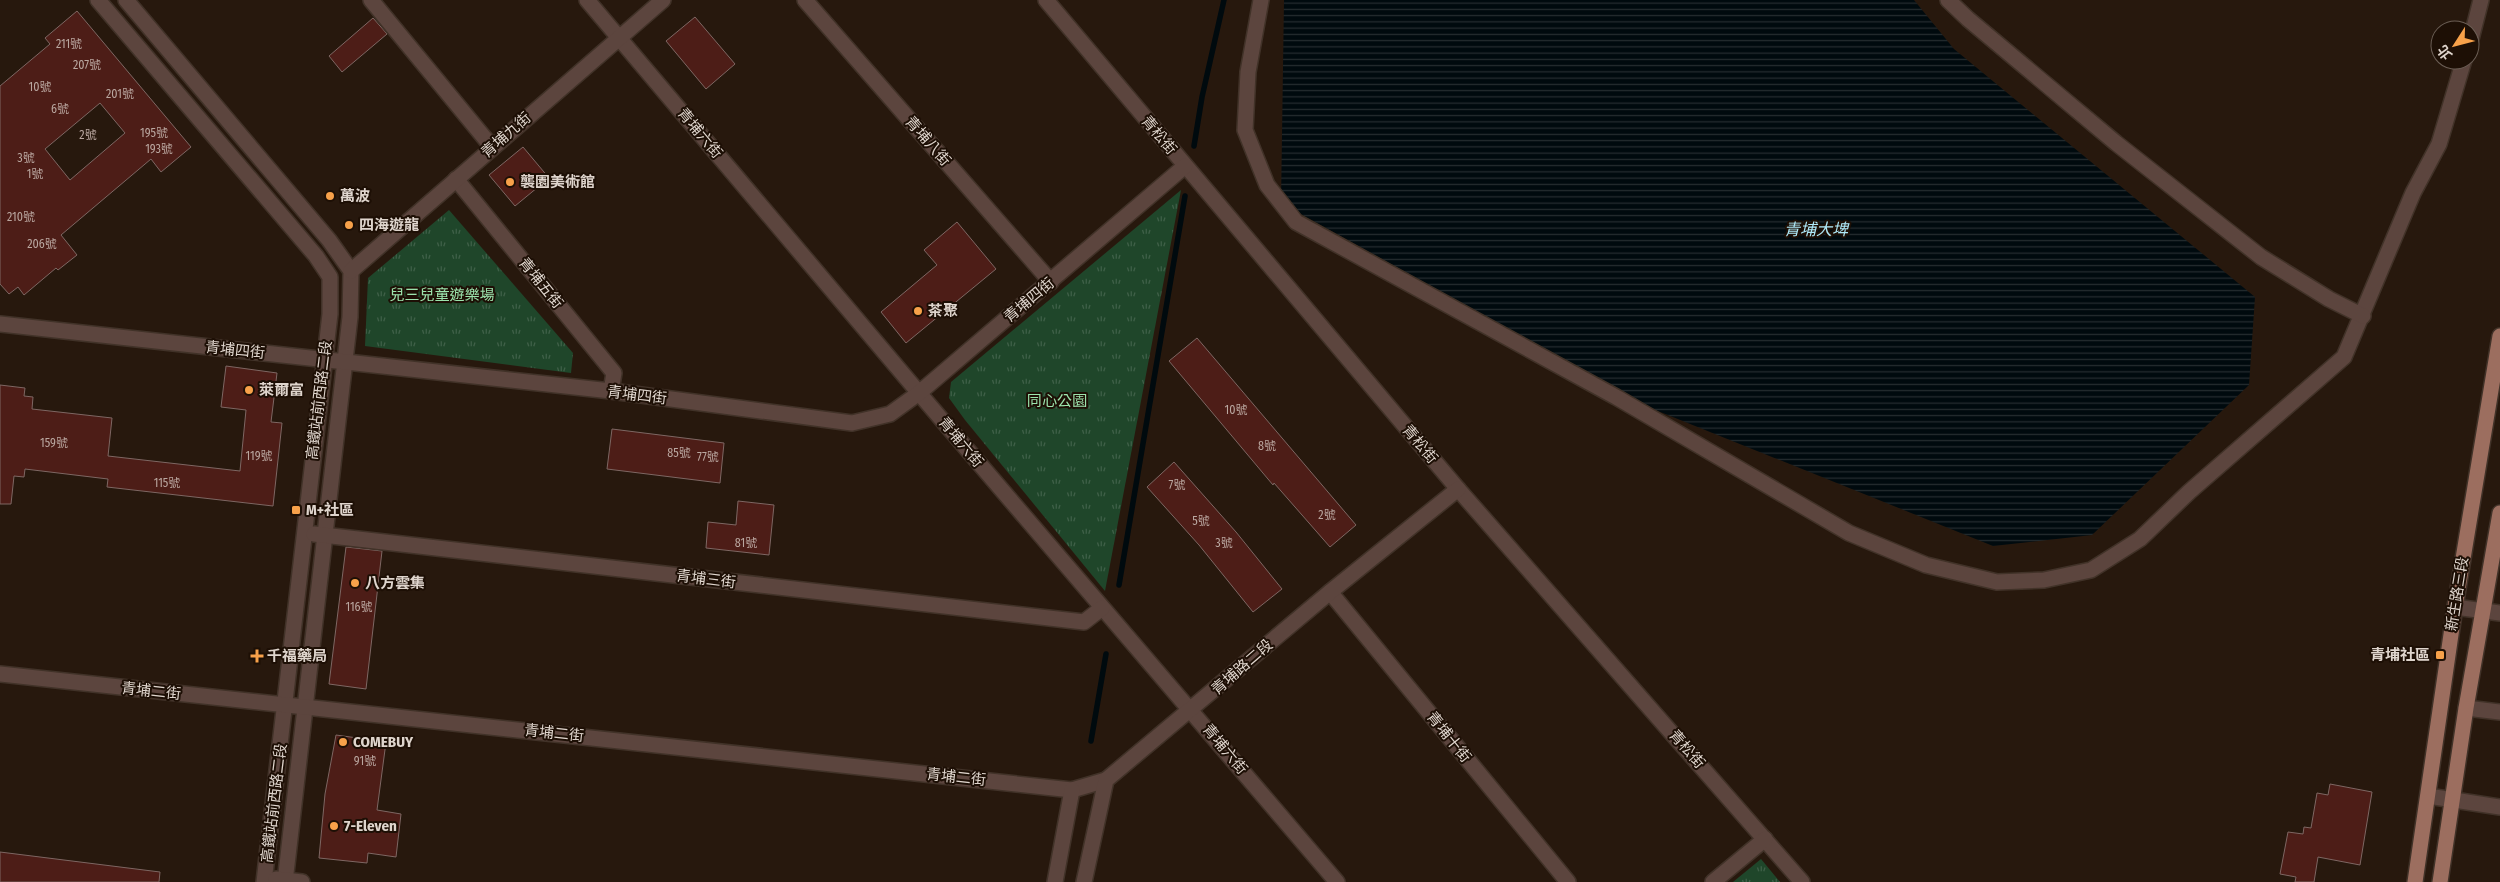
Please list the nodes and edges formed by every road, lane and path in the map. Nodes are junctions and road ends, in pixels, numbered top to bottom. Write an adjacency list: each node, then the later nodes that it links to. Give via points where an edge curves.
1 (98, 0): 22 (street, 高鐵站前西路二段, via 316,256 330,277 330,314)
2 (126, 0): 17 (street)
3 (371, 0): 14 (street)
4 (587, 0): 12 (street, 青埔六街)
5 (663, 0): 12 (street, 青埔九街)
6 (804, 0): 18 (street, 青埔八街)
7 (1046, 0): 15 (street, 青松街)
8 (1261, 0): 19 (street, via 1248,72 1245,130 1267,185 1296,222 1616,397 1849,533 1926,564 1997,582 2044,580 2091,570 2140,539 2189,492 2322,378 2344,357)
9 (1948, 0): 19 (street, via 2116,143 2261,257 2328,299)
10 (2481, 0): 11 (street)
11 (2476, 20)
12 (620, 38): 14 (street, 青埔九街); 25 (street, 青埔六街)
13 (2461, 70): 19 (street, via 2439,144 2413,193)
14 (492, 147): 16 (street, 青埔九街)
15 (1185, 166): 18 (street, 青埔四街); 26 (street, 青松街)
16 (456, 179): 17 (street, 青埔九街); 24 (street, 青埔五街, via 614,373)
17 (352, 271): 23 (street, 高鐵站前西路二段)
18 (1051, 282): 25 (street, 青埔四街)
19 (2363, 316)
20 (0, 324): 22 (street, 青埔四街)
21 (2499, 342): 31 (main road, 新生路三段)
22 (324, 360): 23 (street, 青埔四街); 28 (street, 高鐵站前西路二段)
23 (345, 362): 24 (street, 青埔四街); 29 (street, 高鐵站前西路二段)
24 (611, 392): 25 (street, 青埔四街, via 852,423 890,414)
25 (919, 393): 32 (street, 青埔六街)
26 (1458, 489): 30 (street, 青埔路二段); 46 (street, 青松街)
27 (2500, 512): 33 (main road, 新生路三段)
28 (305, 533): 29 (street, 青埔三街); 36 (street, 高鐵站前西路二段)
29 (324, 534): 32 (street, 青埔三街, via 1084,622); 37 (street, 高鐵站前西路二段)
30 (1330, 592): 39 (street, 青埔路二段); 53 (street, 青埔十街)
31 (2454, 607): 33 (street); 43 (main road, 新生路三段)
32 (1102, 608): 39 (street, 青埔六街)
33 (2482, 611): 34 (street); 38 (main road, 新生路三段)
34 (2500, 613)
35 (0, 674): 36 (street, 青埔二街)
36 (285, 706): 37 (street, 青埔二街); 47 (street, 高鐵站前西路二段)
37 (306, 706): 42 (street, 青埔二街); 48 (street, 高鐵站前西路二段)
38 (2466, 708): 40 (street); 44 (main road, 新生路三段)
39 (1192, 710): 41 (street, 青埔路二段); 52 (street, 青埔六街)
40 (2500, 712)
41 (1106, 780): 42 (street, 青埔二街); 51 (street)
42 (1072, 790): 50 (street)
43 (2428, 796): 44 (street); 56 (main road, 新生路三段)
44 (2452, 800): 45 (street); 57 (main road, 新生路三段)
45 (2500, 807)
46 (1765, 839): 54 (street); 55 (street, 青松街)
47 (264, 880): 48 (street)
48 (285, 881): 49 (street)
49 (302, 882)
50 (1055, 882)
51 (1084, 882)
52 (1337, 882)
53 (1568, 882)
54 (1713, 882)
55 (1802, 882)
56 (2415, 882)
57 (2440, 882)

